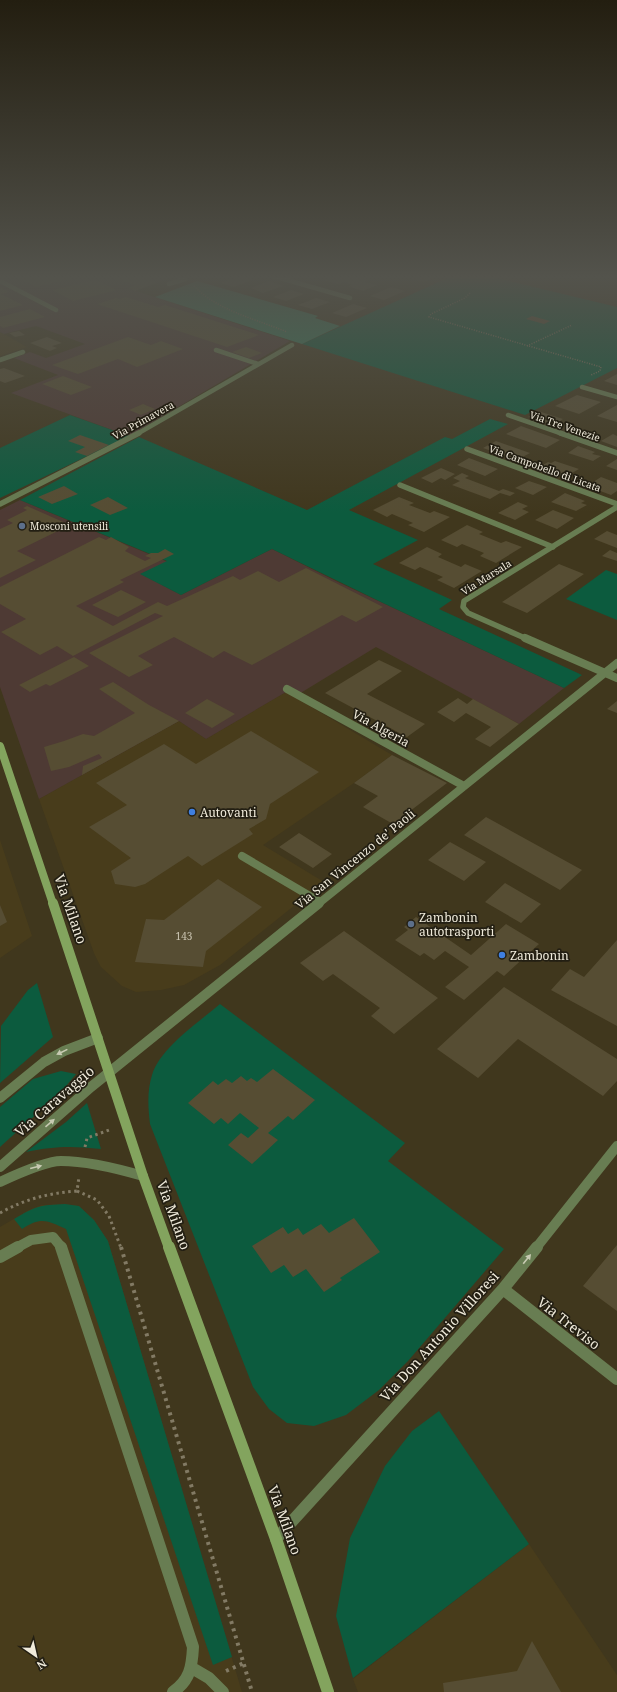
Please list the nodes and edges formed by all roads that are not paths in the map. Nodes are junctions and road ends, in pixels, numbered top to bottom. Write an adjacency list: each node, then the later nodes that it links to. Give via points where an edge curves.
1 (14, 355): 4 (street)
2 (231, 355): 5 (street)
3 (274, 355): 5 (street, Via Primavera)
4 (0, 360)
5 (258, 364): 12 (street, Via Primavera, via 129,439)
6 (582, 387): 7 (street)
7 (617, 397)
8 (508, 415): 10 (street, Via Tre Venezie)
9 (467, 449): 13 (street, Via Campobello di Licata)
10 (617, 453)
11 (400, 485): 14 (street)
12 (0, 504)
13 (617, 506): 14 (street, Via Marsala)
14 (553, 547): 16 (street, Via Marsala, via 464,601 463,607 468,613)
15 (617, 663): 16 (street, Via San Vincenzo de' Paoli)
16 (606, 673): 17 (street, Via Marsala); 20 (street, Via San Vincenzo de' Paoli)
17 (617, 678)
18 (287, 689): 20 (street, Via Algeria)
19 (0, 746): 23 (main road, Via Milano)
20 (464, 786): 22 (street, Via San Vincenzo de' Paoli)
21 (242, 856): 22 (street)
22 (320, 902): 24 (street, Via San Vincenzo de' Paoli)
23 (98, 1038): 24 (main road, Via Milano); 25 (street, Via Caravaggio, one-way to 25, via 44,1062)
24 (109, 1073): 27 (street, Via Caravaggio, one-way to 24); 28 (main road, Via Milano)
25 (0, 1098)
26 (617, 1146): 31 (street, Via Don Antonio Villoresi, one-way to 26)
27 (0, 1167)
28 (143, 1176): 29 (street, one-way to 28, via 26,1170 60,1162 115,1168); 33 (main road, Via Milano)
29 (0, 1182)
30 (0, 1257): 34 (street, via 19,1245 40,1237 53,1238 61,1246 193,1647)
31 (503, 1289): 32 (street, Via Treviso); 33 (street, Via Don Antonio Villoresi)
32 (617, 1379)
33 (276, 1539): 37 (main road, Via Milano)
34 (192, 1668): 35 (street, via 180,1687); 36 (street, via 209,1678)
35 (173, 1692)
36 (223, 1692)
37 (328, 1692)

